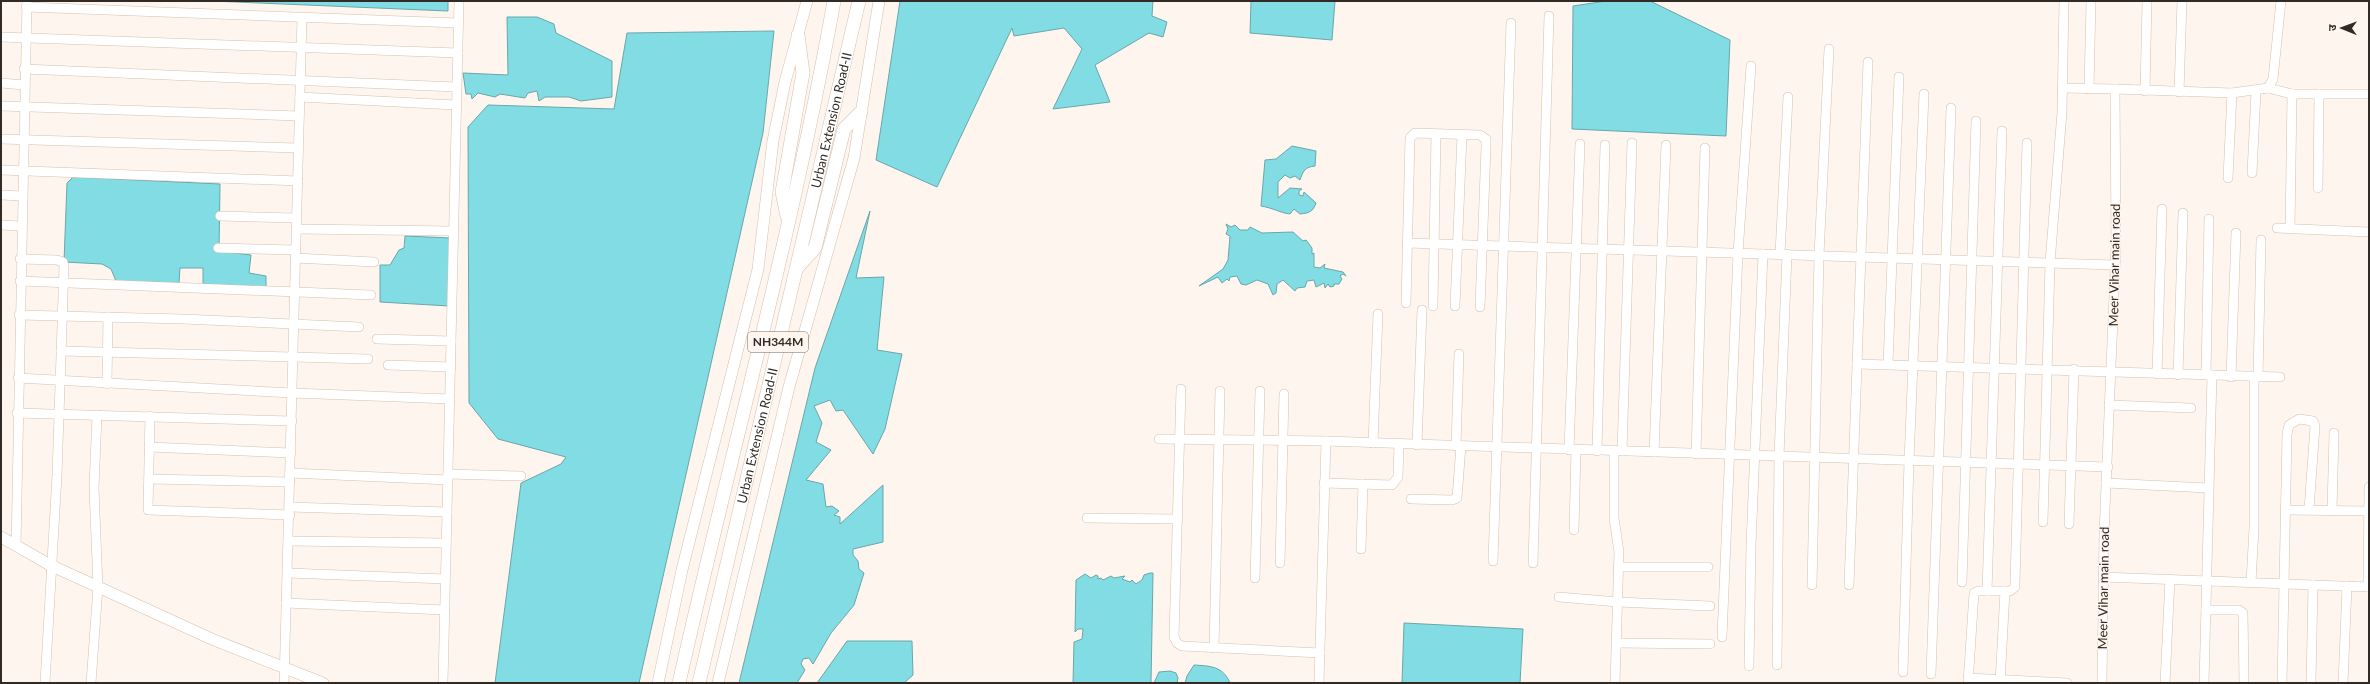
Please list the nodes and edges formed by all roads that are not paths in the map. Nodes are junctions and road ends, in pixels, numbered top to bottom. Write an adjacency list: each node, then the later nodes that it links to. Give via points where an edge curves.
1 (131, 1): 13 (street)
2 (459, 1): 16 (street)
3 (807, 1): 18 (main road)
4 (834, 1): 78 (highway, Urban Extension Road-II / NH344M, via 820,79)
5 (859, 1): 116 (highway, Urban Extension Road-II / NH344M)
6 (879, 1): 50 (main road)
7 (2064, 1): 32 (street)
8 (2091, 1): 34 (street)
9 (2147, 1): 36 (street)
10 (2182, 1): 38 (street)
11 (2281, 1): 33 (street, via 2273,79)
12 (26, 4): 13 (street); 20 (street)
13 (131, 11): 15 (street)
14 (1548, 16): 93 (street)
15 (302, 18): 16 (street); 21 (street)
16 (458, 23): 23 (street)
17 (1511, 23): 92 (street)
18 (798, 35): 78 (highway, via 804,73 782,192); 279 (main road, via 773,141 758,270 682,570)
19 (1, 38): 20 (street)
20 (25, 38): 21 (street); 26 (street)
21 (301, 47): 23 (street); 28 (street)
22 (1829, 48): 104 (street)
23 (458, 53): 31 (street)
24 (1868, 62): 105 (street)
25 (1751, 66): 100 (street)
26 (24, 68): 28 (street); 30 (street)
27 (1899, 77): 106 (street)
28 (300, 80): 31 (street); 44 (street)
29 (1, 83): 30 (street)
30 (24, 85): 48 (street)
31 (456, 87): 46 (street)
32 (2062, 88): 34 (street); 114 (street)
33 (2268, 88): 37 (street); 41 (street)
34 (2089, 89): 35 (street)
35 (2115, 89): 36 (street); 115 (street, Meer Vihar main road)
36 (2145, 91): 38 (street)
37 (2256, 91): 40 (street); 67 (street)
38 (2179, 92): 40 (street)
39 (1924, 94): 108 (street)
40 (2232, 94): 68 (street)
41 (2292, 94): 42 (street); 82 (street)
42 (2319, 94): 43 (street); 70 (street)
43 (2369, 94)
44 (300, 97): 46 (street); 51 (street)
45 (1788, 97): 103 (street)
46 (455, 105): 84 (street)
47 (1, 106): 48 (street)
48 (24, 106): 51 (street); 57 (street)
49 (1951, 108): 109 (street)
50 (860, 112): 116 (highway, via 844,129 815,248); 282 (main road, via 854,158 789,387)
51 (299, 116): 63 (street)
52 (1976, 121): 110 (street)
53 (2002, 131): 111 (street)
54 (1436, 134): 55 (street); 88 (street, via 1415,133 1410,138); 89 (street)
55 (1462, 135): 90 (street); 91 (street, via 1480,135 1486,139)
56 (1, 139): 57 (street)
57 (24, 140): 63 (street); 66 (street)
58 (1632, 143): 97 (street)
59 (2027, 143): 113 (street)
60 (1580, 144): 95 (street)
61 (1605, 145): 96 (street)
62 (1666, 145): 98 (street)
63 (298, 148): 69 (street)
64 (1705, 148): 99 (street)
65 (1, 170): 66 (street)
66 (22, 170): 69 (street, via 188,179); 72 (street)
67 (2252, 173)
68 (2228, 178)
69 (298, 181): 76 (street)
70 (2318, 188)
71 (1, 195): 72 (street)
72 (22, 196): 80 (street)
73 (2162, 209): 151 (street)
74 (2183, 213): 152 (street)
75 (220, 216): 76 (street)
76 (296, 218): 83 (street)
77 (2209, 219): 153 (street)
78 (788, 222): 280 (highway, Urban Extension Road-II / NH344M)
79 (1, 225): 80 (street)
80 (21, 226): 107 (street)
81 (2276, 228): 82 (street)
82 (2290, 228): 85 (street)
83 (296, 229): 84 (street); 101 (street)
84 (453, 231): 133 (street)
85 (2369, 232)
86 (2236, 233): 154 (street)
87 (2261, 240): 155 (street)
88 (1407, 243): 89 (street); 121 (street)
89 (1434, 244): 90 (street); 122 (street)
90 (1457, 244): 91 (street); 123 (street)
91 (1482, 245): 92 (street); 124 (street)
92 (1503, 245): 93 (street); 185 (street)
93 (1542, 246): 95 (street); 186 (street)
94 (218, 248): 101 (street)
95 (1575, 248): 96 (street); 187 (street)
96 (1602, 248): 97 (street); 188 (street)
97 (1628, 249): 98 (street); 189 (street)
98 (1661, 250): 99 (street); 190 (street)
99 (1700, 252): 100 (street); 192 (street)
100 (1738, 253): 102 (street); 193 (street)
101 (295, 254): 112 (street); 119 (street)
102 (1763, 254): 103 (street); 194 (street)
103 (1783, 254): 104 (street); 195 (street)
104 (1819, 256): 105 (street); 196 (street)
105 (1861, 257): 106 (street); 139 (street)
106 (1893, 258): 108 (street); 140 (street)
107 (20, 259): 117 (street); 118 (street, via 60,261 64,266)
108 (1918, 259): 109 (street); 142 (street)
109 (1946, 260): 110 (street); 143 (street)
110 (1973, 260): 111 (street); 144 (street)
111 (1997, 261): 113 (street); 146 (street)
112 (374, 262)
113 (2026, 262): 114 (street); 147 (street)
114 (2050, 263): 115 (street); 148 (street)
115 (2115, 265): 150 (street, Meer Vihar main road)
116 (795, 270): 281 (highway, Urban Extension Road-II / NH344M)
117 (20, 281): 118 (street); 126 (street)
118 (63, 282): 119 (street); 128 (street)
119 (294, 292): 120 (street); 130 (street)
120 (371, 295)
121 (1406, 303)
122 (1433, 306)
123 (1455, 306)
124 (1480, 307)
125 (1422, 310): 182 (street)
126 (19, 314): 128 (street); 157 (street)
127 (1378, 314): 180 (street)
128 (62, 316): 129 (street); 134 (street)
129 (108, 317): 130 (street); 135 (street)
130 (294, 323): 131 (street); 137 (street)
131 (358, 327)
132 (377, 339): 133 (street)
133 (451, 341): 145 (street)
134 (60, 351): 135 (street); 158 (street)
135 (108, 352): 137 (street); 159 (street)
136 (1460, 354): 183 (street)
137 (293, 356): 138 (street); 163 (street)
138 (368, 359)
139 (1857, 364): 140 (street); 197 (street)
140 (1888, 364): 142 (street)
141 (388, 365): 145 (street)
142 (1912, 365): 143 (street); 198 (street)
143 (1941, 366): 144 (street); 199 (street)
144 (1967, 366): 146 (street); 200 (street)
145 (451, 367): 165 (street)
146 (1995, 367): 147 (street); 201 (street)
147 (2020, 368): 148 (street); 202 (street)
148 (2047, 369): 149 (street); 203 (street)
149 (2074, 369): 150 (street); 204 (street)
150 (2111, 370): 151 (street); 166 (street, Meer Vihar main road)
151 (2156, 374): 152 (street)
152 (2178, 375): 153 (street)
153 (2209, 375): 154 (street); 213 (street)
154 (2232, 377): 155 (street)
155 (2256, 377): 156 (street); 245 (street)
156 (2280, 377)
157 (18, 378): 158 (street); 168 (street)
158 (59, 381): 159 (street); 169 (street)
159 (107, 384): 163 (street, via 180,385)
160 (1181, 389): 175 (street)
161 (1260, 390): 177 (street)
162 (1220, 391): 176 (street)
163 (292, 393): 165 (street); 172 (street)
164 (1284, 394): 178 (street)
165 (450, 399): 207 (street)
166 (2109, 405): 167 (street); 205 (street, Meer Vihar main road)
167 (2191, 408)
168 (17, 412): 169 (street); 230 (street)
169 (59, 413): 170 (street); 235 (street)
170 (97, 415): 171 (street); 251 (street, via 94,488)
171 (150, 416): 172 (street); 184 (street)
172 (292, 421): 191 (street)
173 (2334, 433): 218 (street)
174 (1159, 439): 175 (street)
175 (1181, 439): 176 (street); 223 (street)
176 (1219, 440): 177 (street); 264 (street)
177 (1258, 440): 178 (street); 240 (street)
178 (1283, 441): 179 (street); 233 (street)
179 (1326, 441): 180 (street); 210 (street)
180 (1373, 443): 181 (street)
181 (1400, 444): 182 (street); 212 (street, via 1396,482 1388,485)
182 (1417, 445): 183 (street)
183 (1458, 446): 185 (street); 215 (street, via 1457,498)
184 (149, 447): 191 (street); 209 (street)
185 (1497, 448): 186 (street); 232 (street)
186 (1536, 449): 187 (street); 234 (street)
187 (1573, 450): 188 (street); 226 (street)
188 (1597, 451): 189 (street)
189 (1618, 451): 190 (street); 236 (street, via 1614,518 1619,544)
190 (1654, 452): 192 (street)
191 (291, 453): 208 (street)
192 (1696, 454): 193 (street)
193 (1730, 455): 194 (street); 261 (street)
194 (1754, 456): 195 (street); 267 (street)
195 (1779, 456): 196 (street); 266 (street)
196 (1815, 458): 197 (street); 247 (street)
197 (1854, 459): 198 (street); 248 (street)
198 (1909, 460): 199 (street); 269 (street)
199 (1937, 461): 200 (street); 270 (street)
200 (1966, 462): 201 (street); 244 (street)
201 (1991, 463): 202 (street); 253 (street)
202 (2018, 464): 203 (street); 254 (street, via 2015,583 2012,590)
203 (2044, 465): 204 (street); 224 (street)
204 (2070, 466): 205 (street); 225 (street)
205 (2108, 467): 211 (street, Meer Vihar main road)
206 (521, 476): 207 (street)
207 (448, 477): 208 (street); 221 (street)
208 (290, 478): 209 (street); 219 (street)
209 (149, 479): 219 (street, via 148,510)
210 (1324, 483): 212 (street); 265 (street)
211 (2106, 483): 213 (street); 239 (street, Meer Vihar main road)
212 (1363, 484): 231 (street)
213 (2208, 488): 243 (street)
214 (2369, 488): 220 (street)
215 (1411, 499)
216 (2285, 510): 217 (street); 217 (street, via 2288,429 2293,421 2299,419 2313,421 2314,426); 246 (street)
217 (2309, 510): 218 (street)
218 (2332, 510): 220 (street)
219 (290, 511): 221 (street); 228 (street)
220 (2369, 511): 252 (street)
221 (447, 512): 229 (street)
222 (1087, 518): 223 (street)
223 (1178, 519): 264 (street, via 1174,637 1182,646)
224 (2043, 522)
225 (2069, 524)
226 (1574, 530)
227 (1, 537): 230 (main road)
228 (289, 541): 229 (street); 238 (street)
229 (446, 543): 241 (street)
230 (16, 546): 235 (main road)
231 (1361, 549)
232 (1493, 561)
233 (1280, 563)
234 (1533, 563)
235 (50, 565): 251 (main road); 274 (street)
236 (1618, 567): 237 (street); 256 (street)
237 (1708, 567)
238 (288, 573): 241 (street); 257 (street)
239 (2103, 577): 242 (street); 286 (street, Meer Vihar main road)
240 (1255, 578)
241 (445, 579): 259 (street)
242 (2170, 579): 243 (street); 287 (street)
243 (2206, 581): 245 (street); 260 (street)
244 (1962, 582)
245 (2251, 582): 246 (street)
246 (2284, 583): 249 (street); 290 (street)
247 (1812, 585)
248 (1849, 585)
249 (2313, 585): 250 (street); 291 (street)
250 (2348, 586): 252 (street); 292 (street)
251 (98, 587): 268 (main road); 275 (street)
252 (2368, 587)
253 (1987, 591): 254 (street); 271 (street, via 1974,593)
254 (2005, 591): 272 (street)
255 (1559, 598): 256 (street)
256 (1618, 602): 258 (street); 262 (street)
257 (286, 603): 259 (street); 268 (street)
258 (1710, 606)
259 (444, 610): 278 (street)
260 (2206, 610): 288 (street); 289 (street, via 2239,610 2243,613)
261 (1722, 637)
262 (1617, 643): 263 (street); 284 (street)
263 (1710, 644)
264 (1214, 648): 265 (street)
265 (1320, 653): 283 (street)
266 (1776, 665)
267 (1749, 666)
268 (284, 669): 276 (street); 277 (main road)
269 (1903, 672)
270 (1931, 674)
271 (1968, 680): 272 (street)
272 (2000, 682): 273 (street)
273 (2025, 682): 285 (street)
274 (45, 683)
275 (91, 683)
276 (284, 683)
277 (323, 683)
278 (443, 683)
279 (658, 683)
280 (679, 683)
281 (699, 683)
282 (718, 683)
283 (1319, 683)
284 (1615, 683)
285 (2067, 683)
286 (2102, 683)
287 (2165, 683)
288 (2204, 683)
289 (2244, 683)
290 (2282, 683)
291 (2311, 683)
292 (2343, 683)

